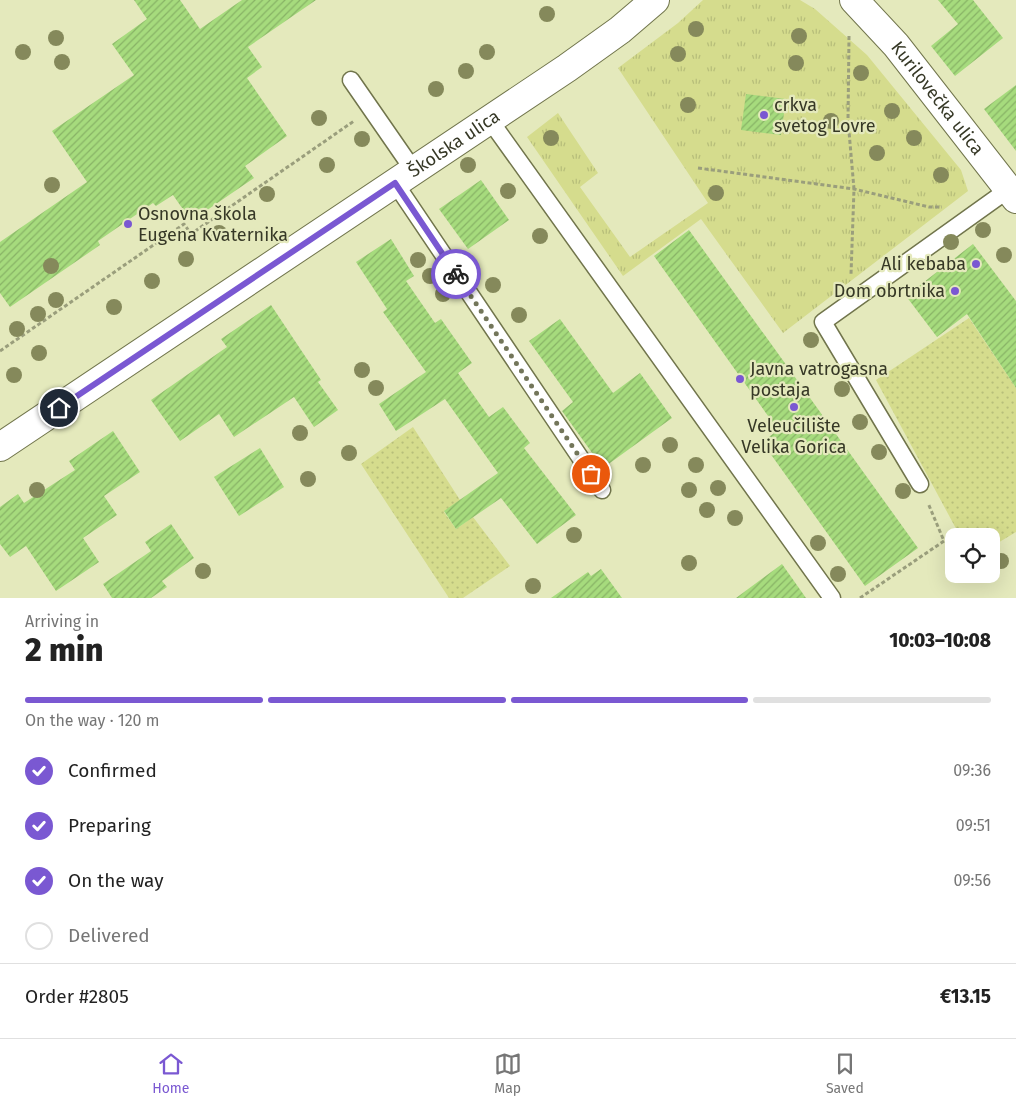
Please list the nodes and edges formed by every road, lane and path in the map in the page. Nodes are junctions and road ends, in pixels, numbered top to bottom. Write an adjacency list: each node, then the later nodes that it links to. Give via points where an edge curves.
1 (655, 0): 6 (street, Školska ulica, via 567,68)
2 (854, 0): 10 (street, Kurilovečka ulica, via 896,44)
3 (850, 32): 9 (path, via 847,46 848,120)
4 (351, 80): 5 (lane)
5 (371, 109): 8 (lane); 13 (path, via 191,234 184,224)
6 (489, 119): 8 (street, Školska ulica); 17 (lane)
7 (698, 168): 9 (path)
8 (404, 177): 14 (street, Školska ulica); 16 (lane)
9 (854, 189): 11 (path, via 929,207); 12 (path)
10 (1012, 194): 12 (lane)
11 (947, 206)
12 (850, 302): 15 (lane, via 823,322)
13 (0, 350)
14 (0, 447)
15 (920, 484): 18 (path, via 944,541)
16 (602, 490)
17 (832, 598)
18 (860, 598)

